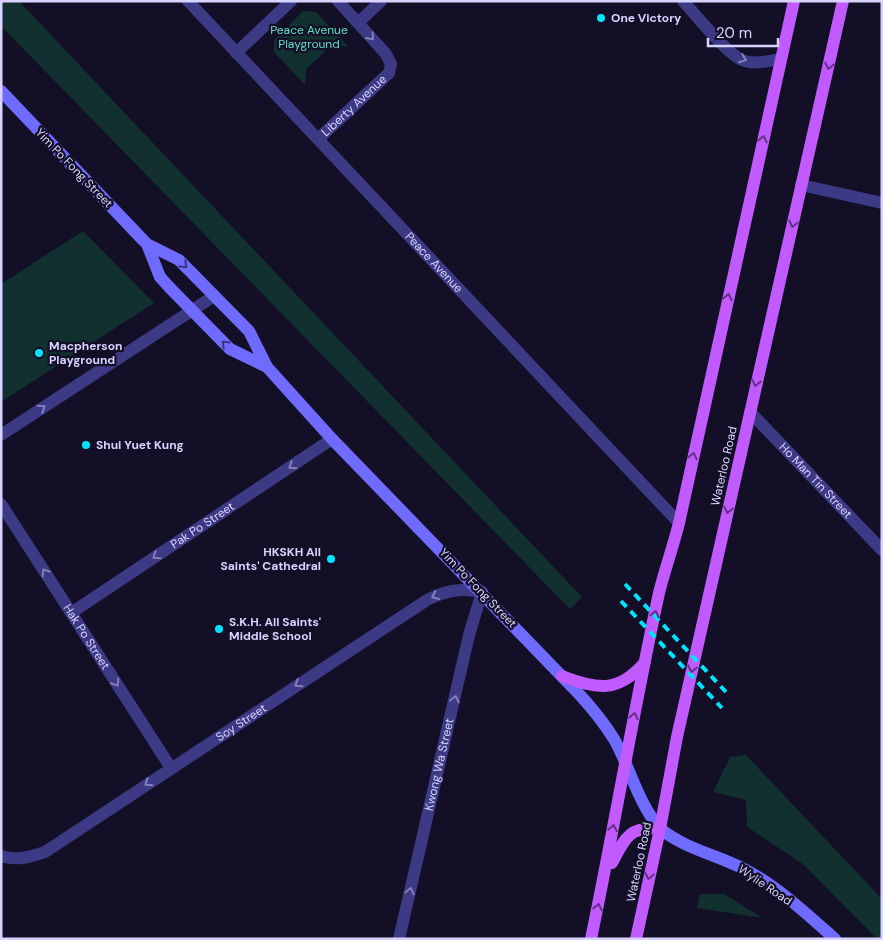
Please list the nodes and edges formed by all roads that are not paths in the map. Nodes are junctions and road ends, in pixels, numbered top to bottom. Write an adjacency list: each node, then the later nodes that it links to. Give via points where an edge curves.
1 (188, 1): 9 (street, Peace Avenue)
2 (291, 1): 9 (street)
3 (338, 1): 8 (street, Liberty Avenue)
4 (381, 1): 8 (street)
5 (683, 1): 10 (street, one-way to 10, via 732,54 743,61 757,63)
6 (794, 1): 10 (main road)
7 (844, 1): 13 (main road, Waterloo Road, one-way to 13)
8 (358, 23): 12 (street, Liberty Avenue, one-way to 12, via 386,54 391,64 389,73)
9 (236, 53): 12 (street, Peace Avenue)
10 (780, 59): 23 (main road, one-way to 10)
11 (1, 91): 15 (main road, Yim Po Fong Street)
12 (318, 139): 23 (street, Peace Avenue)
13 (802, 186): 14 (street); 19 (main road, Waterloo Road, one-way to 19)
14 (882, 203)
15 (148, 244): 16 (main road, Yim Po Fong Street, one-way to 16, via 179,260); 17 (main road, Yim Po Fong Street, via 160,277)
16 (214, 296): 17 (street); 18 (main road, Yim Po Fong Street, via 249,331)
17 (192, 310): 18 (main road, Yim Po Fong Street, one-way to 17, via 230,349); 20 (street, one-way to 17)
18 (267, 367): 21 (main road, Yim Po Fong Street)
19 (750, 412): 24 (street, Ho Man Tin Street); 31 (main road, Waterloo Road, one-way to 31, via 677,737)
20 (1, 435)
21 (332, 439): 25 (main road, Yim Po Fong Street); 26 (street, Pak Po Street, one-way to 26)
22 (1, 504): 26 (street, Hak Po Street, one-way to 22)
23 (679, 523): 27 (main road, one-way to 23)
24 (882, 550)
25 (482, 592): 28 (main road, Yim Po Fong Street); 30 (street, Soy Street, one-way to 30, via 455,590 427,600); 34 (street, Kwong Wa Street, one-way to 25, via 472,622)
26 (71, 613): 30 (street, Hak Po Street, one-way to 30)
27 (644, 662): 28 (main road, via 626,679 600,687 587,686); 29 (main road, one-way to 27)
28 (562, 676): 29 (main road, Yim Po Fong Street, via 597,714)
29 (625, 763): 31 (main road, Yim Po Fong Street, via 643,803); 33 (main road, one-way to 29)
30 (171, 768): 32 (street, Soy Street, one-way to 32, via 45,852 28,857)
31 (660, 829): 33 (main road, via 647,828 629,835); 36 (main road, Waterloo Road, one-way to 36); 37 (main road, Wylie Road, via 702,852 746,870)
32 (1, 856)
33 (604, 876): 35 (main road, one-way to 33)
34 (400, 939)
35 (591, 939)
36 (636, 939)
37 (835, 939)

